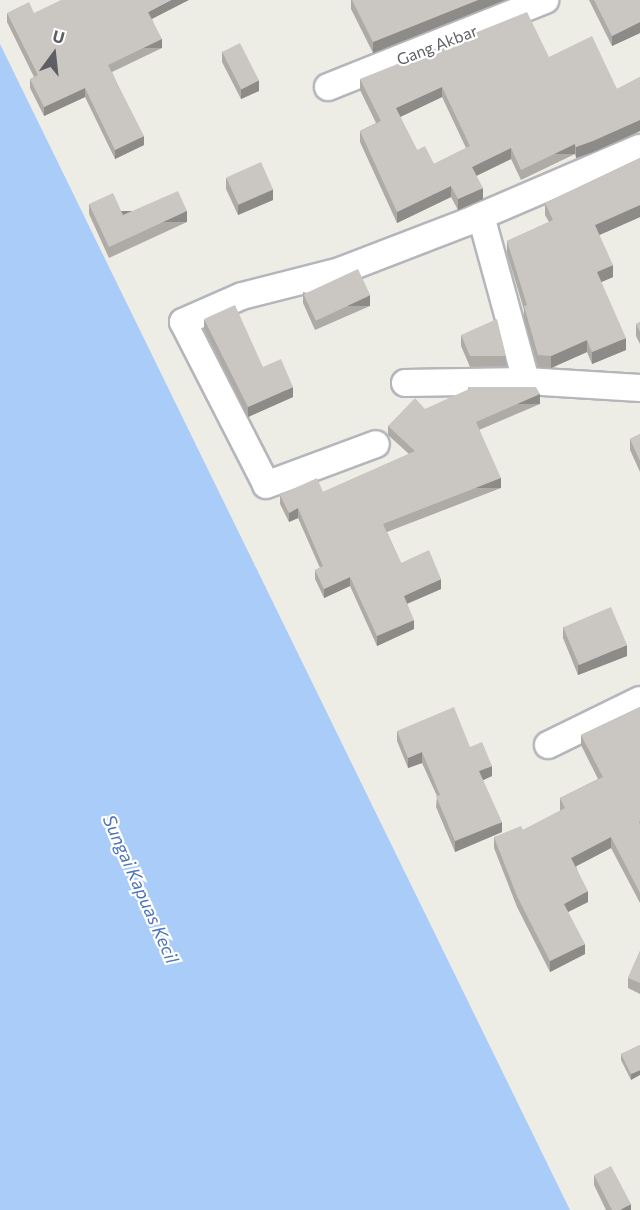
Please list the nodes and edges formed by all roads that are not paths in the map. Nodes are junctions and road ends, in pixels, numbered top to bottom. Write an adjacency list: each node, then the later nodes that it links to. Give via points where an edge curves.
1 (545, 0): 2 (street, Gang Akbar)
2 (328, 87)
3 (640, 148): 4 (street)
4 (482, 216): 5 (street); 8 (street, via 340,271 242,296 183,322 266,485)
5 (526, 381): 6 (street); 7 (street)
6 (405, 383)
7 (640, 388)
8 (376, 444)
9 (640, 700): 10 (street)
10 (548, 745)

